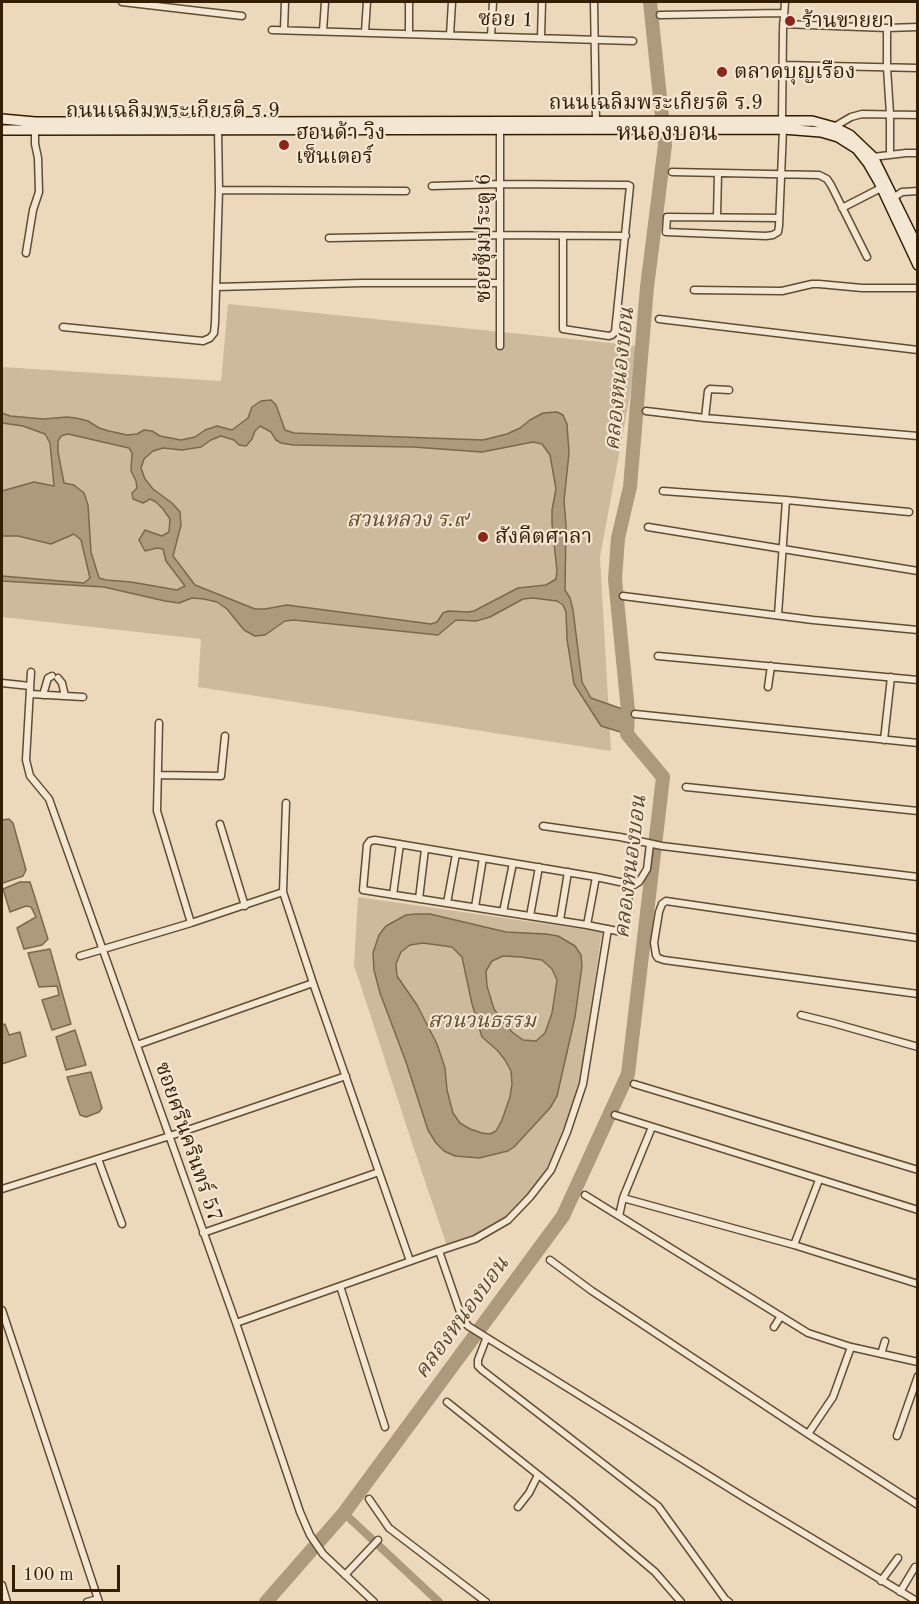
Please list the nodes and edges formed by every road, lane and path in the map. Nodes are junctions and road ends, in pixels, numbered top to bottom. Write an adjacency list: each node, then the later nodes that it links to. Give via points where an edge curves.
1 (122, 2): 13 (street)
2 (285, 2): 18 (street)
3 (325, 2): 19 (street)
4 (367, 2): 20 (street)
5 (409, 2): 21 (street)
6 (452, 2): 22 (street)
7 (493, 2): 23 (street)
8 (542, 2): 24 (street)
9 (594, 2): 25 (street)
10 (784, 2): 11 (street)
11 (783, 13): 12 (street); 14 (street)
12 (660, 15)
13 (242, 16)
14 (783, 24): 16 (street); 27 (street)
15 (918, 27): 16 (street)
16 (887, 28): 28 (street)
17 (272, 30): 18 (street, ซอย 1)
18 (284, 30): 19 (street, ซอย 1)
19 (323, 31): 20 (street, ซอย 1)
20 (365, 33): 21 (street, ซอย 1)
21 (409, 34): 22 (street, ซอย 1)
22 (450, 35): 23 (street, ซอย 1)
23 (491, 36): 24 (street, ซอย 1)
24 (541, 38): 25 (street, ซอย 1)
25 (594, 39): 26 (street, ซอย 1); 33 (street)
26 (633, 41)
27 (783, 64): 28 (street); 35 (street)
28 (887, 68): 29 (street); 30 (street)
29 (918, 68)
30 (890, 114): 31 (street); 36 (street, via 862,114); 42 (street)
31 (918, 115)
32 (2, 119): 33 (main road, ถนนเฉลิมพระเกียรติ ร.9)
33 (596, 122): 34 (main road, ถนนเฉลิมพระเกียรติ ร.9)
34 (669, 125): 35 (main road, ถนนเฉลิมพระเกียรติ ร.9); 40 (main road, ถนนเฉลิมพระเกียรติ ร.9, via 654,129)
35 (783, 125): 36 (main road, ถนนเฉลิมพระเกียรติ ร.9, via 812,121); 46 (street); 49 (main road, ถนนเฉลิมพระเกียรติ ร.9, via 838,137 857,149)
36 (834, 127): 43 (main road, ถนนเฉลิมพระเกียรติ ร.9, via 850,135)
37 (218, 129): 39 (main road, ถนนเฉลิมพระเกียรติ ร.9); 40 (main road, ถนนเฉลิมพระเกียรติ ร.9); 50 (street)
38 (2, 130): 39 (main road, ถนนเฉลิมพระเกียรติ ร.9)
39 (35, 130): 62 (street, via 39,192)
40 (500, 130): 47 (street, ซอยซุ้มประตู 6)
41 (918, 153): 42 (street)
42 (890, 154): 43 (street)
43 (873, 157): 53 (main road, ถนนเฉลิมพระเกียรติ ร.9)
44 (672, 172): 45 (street)
45 (718, 174): 46 (street); 55 (street)
46 (781, 175): 54 (street, via 819,175 831,184); 56 (street)
47 (500, 184): 48 (street); 57 (street, ซอยซุ้มประตู 6); 58 (street, via 630,186)
48 (432, 186)
49 (881, 188): 54 (street); 64 (main road, ถนนเฉลิมพระเกียรติ ร.9)
50 (219, 190): 51 (street); 66 (street)
51 (406, 191)
52 (918, 191): 53 (street, via 902,192)
53 (893, 198): 61 (main road, ถนนเฉลิมพระเกียรติ ร.9)
54 (842, 208): 63 (street)
55 (717, 217): 56 (street); 56 (street, via 668,217 666,232 766,236 778,232)
56 (779, 218)
57 (500, 235): 59 (street); 60 (street); 65 (street, ซอยซุ้มประตู 6)
58 (626, 236): 59 (street); 59 (street, via 615,332 609,336 563,329)
59 (564, 237)
60 (329, 238)
61 (918, 248)
62 (26, 253)
63 (867, 257)
64 (918, 265)
65 (500, 283): 66 (street); 71 (street, ซอยซุ้มประตู 6)
66 (216, 286): 70 (street, via 214,333 203,340)
67 (918, 288): 68 (street, via 812,284 782,291)
68 (694, 290)
69 (659, 319): 72 (street)
70 (63, 327)
71 (500, 346)
72 (918, 350)
73 (729, 390): 75 (street, via 708,391)
74 (646, 411): 75 (street)
75 (705, 418): 76 (street)
76 (918, 436)
77 (663, 491): 78 (street)
78 (786, 500): 79 (street); 81 (street)
79 (909, 512)
80 (648, 527): 81 (street)
81 (783, 549): 83 (street); 85 (street)
82 (918, 564): 83 (street)
83 (917, 571)
84 (623, 596): 85 (street)
85 (778, 615): 86 (street)
86 (918, 630)
87 (658, 656): 88 (street)
88 (771, 666): 90 (street); 94 (street)
89 (31, 672): 93 (street, ซอยศรีนครินทร์ 57)
90 (891, 677): 91 (street); 102 (street)
91 (918, 680)
92 (2, 683): 93 (street)
93 (30, 686): 95 (street, ซอยศรีนครินทร์ 57)
94 (768, 687)
95 (30, 694): 96 (street); 134 (street, ซอยศรีนครินทร์ 57, via 26,760 30,776 49,799)
96 (43, 695): 97 (street); 97 (street, via 48,678 55,677)
97 (65, 696): 98 (street)
98 (83, 697)
99 (635, 714): 102 (street)
100 (159, 723): 104 (street)
101 (225, 736): 104 (street, via 221,776)
102 (884, 740): 103 (street)
103 (918, 743)
104 (158, 775): 130 (street, via 158,811)
105 (686, 787): 107 (street)
106 (286, 803): 121 (street)
107 (918, 811)
108 (220, 824): 125 (street)
109 (543, 826): 111 (street)
110 (400, 844): 112 (street); 122 (street); 122 (street, via 375,840 367,845 363,890)
111 (651, 845): 119 (street); 120 (street, via 647,869 639,882)
112 (425, 849): 113 (street); 123 (street)
113 (456, 854): 114 (street); 124 (street)
114 (483, 858): 115 (street); 126 (street)
115 (513, 863): 116 (street); 127 (street)
116 (539, 867): 117 (street); 128 (street)
117 (568, 872): 118 (street); 129 (street)
118 (596, 877): 120 (street); 131 (street)
119 (918, 877)
120 (630, 885): 132 (street, via 625,926 622,932)
121 (283, 892): 125 (street); 136 (street)
122 (393, 895): 123 (street)
123 (419, 899): 124 (street)
124 (447, 903): 126 (street)
125 (245, 906): 130 (street)
126 (475, 907): 127 (street)
127 (503, 912): 128 (street)
128 (530, 916): 129 (street)
129 (560, 920): 131 (street)
130 (191, 923): 134 (street)
131 (587, 925): 132 (street)
132 (609, 929): 158 (street, via 583,1084 551,1170 508,1220 475,1239)
133 (918, 938): 137 (street, via 666,901 659,912 654,943 656,955 664,960)
134 (103, 950): 135 (street); 139 (street, ซอยศรีนครินทร์ 57)
135 (80, 956)
136 (313, 983): 139 (street); 141 (street)
137 (918, 994)
138 (801, 1015): 140 (street)
139 (137, 1045): 145 (street, ซอยศรีนครินทร์ 57)
140 (918, 1047)
141 (346, 1076): 145 (street); 148 (street)
142 (634, 1084): 147 (street)
143 (615, 1115): 144 (street)
144 (652, 1127): 149 (street); 152 (street)
145 (170, 1136): 146 (street); 156 (street, ซอยศรีนครินทร์ 57)
146 (98, 1159): 150 (street); 155 (street)
147 (918, 1170)
148 (379, 1172): 156 (street); 160 (street)
149 (819, 1180): 153 (street); 157 (street)
150 (2, 1189)
151 (585, 1195): 154 (street)
152 (623, 1198): 154 (street); 157 (street)
153 (918, 1210)
154 (620, 1216): 164 (street)
155 (122, 1224)
156 (202, 1233): 165 (street, ซอยศรีนครินทร์ 57)
157 (794, 1245): 161 (street)
158 (440, 1251): 160 (street); 167 (street, via 461,1315 468,1326)
159 (550, 1260): 175 (street)
160 (410, 1261): 162 (street)
161 (918, 1284)
162 (340, 1286): 165 (street); 174 (street)
163 (2, 1310): 189 (street)
164 (781, 1316): 166 (street); 169 (street, via 808,1333)
165 (236, 1323): 184 (street, ซอยศรีนครินทร์ 57, via 300,1512 323,1554)
166 (774, 1327)
167 (486, 1339): 185 (street); 195 (street, via 478,1366 658,1506)
168 (885, 1341): 170 (street)
169 (851, 1347): 170 (street); 175 (street, via 833,1397)
170 (881, 1354): 171 (street)
171 (918, 1362)
172 (918, 1376): 176 (street)
173 (447, 1402): 177 (street)
174 (385, 1427)
175 (808, 1434): 179 (street)
176 (897, 1436)
177 (538, 1474): 180 (street); 194 (street, via 655,1572)
178 (369, 1498): 193 (street, via 389,1528)
179 (918, 1505)
180 (518, 1507)
181 (378, 1540): 184 (street)
182 (898, 1558): 185 (street)
183 (915, 1567): 187 (street)
184 (345, 1575): 192 (street, ซอยศรีนครินทร์ 57)
185 (881, 1581): 187 (street)
186 (2, 1585): 190 (street)
187 (900, 1592): 188 (street)
188 (910, 1600): 196 (street)
189 (98, 1601): 191 (street)
190 (7, 1602)
191 (87, 1602)
192 (374, 1602)
193 (486, 1602)
194 (681, 1602)
195 (729, 1602)
196 (918, 1602)

